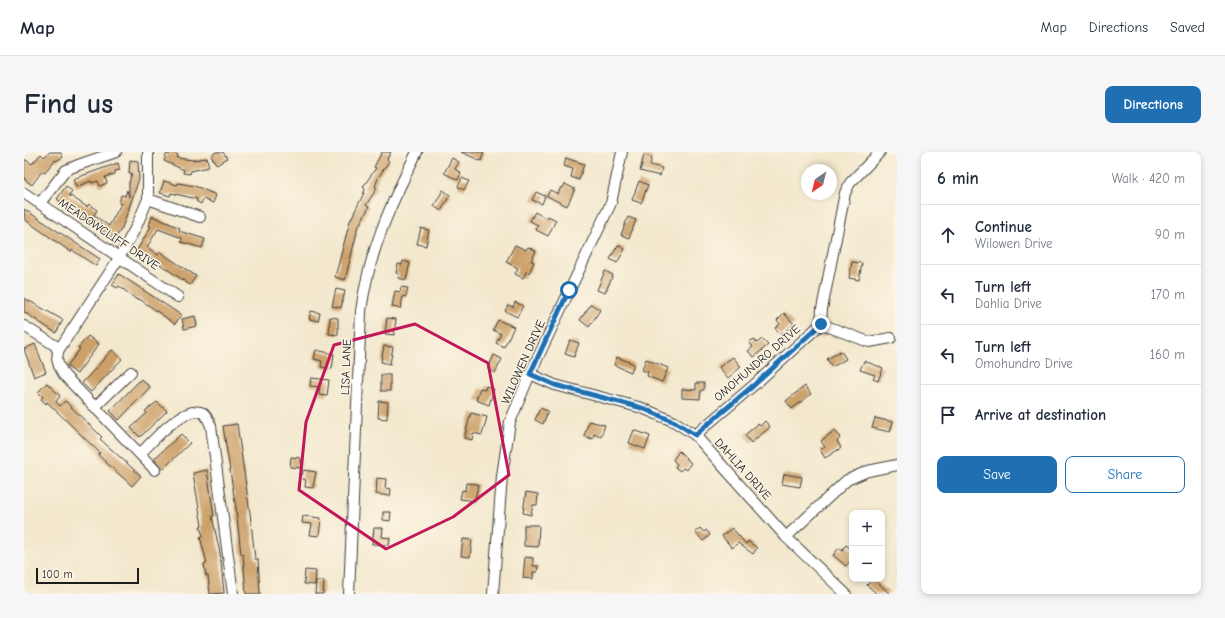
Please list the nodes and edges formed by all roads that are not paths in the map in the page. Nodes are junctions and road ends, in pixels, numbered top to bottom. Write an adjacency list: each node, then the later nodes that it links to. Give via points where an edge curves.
1 (116, 152): 8 (street, via 66,170)
2 (148, 152): 7 (street)
3 (417, 152): 25 (street, LISA LANE, via 386,216 365,280 360,319)
4 (622, 152): 17 (street, WILOWEN DRIVE, via 611,203)
5 (880, 152): 12 (street, via 850,182 845,193)
6 (24, 193): 8 (street, MEADOWCLIFF DRIVE)
7 (148, 199): 9 (street); 10 (street)
8 (40, 203): 10 (street, MEADOWCLIFF DRIVE)
9 (200, 217)
10 (119, 258): 11 (street, MEADOWCLIFF DRIVE); 15 (street)
11 (178, 298)
12 (821, 324): 14 (street, via 870,342); 19 (street, OMOHUNDRO DRIVE)
13 (24, 326): 15 (street, via 45,337)
14 (891, 338)
15 (58, 351): 18 (street, via 57,359 61,371)
16 (131, 372): 18 (street)
17 (530, 374): 19 (street, DAHLIA DRIVE, via 555,385 642,408 675,422); 26 (street, WILOWEN DRIVE, via 510,422 502,476)
18 (95, 407): 20 (street)
19 (695, 435): 23 (street, DAHLIA DRIVE)
20 (140, 454): 22 (street); 24 (street, via 183,414 202,412 207,417 211,426)
21 (897, 465): 23 (street, via 868,471 847,480)
22 (156, 470)
23 (786, 537): 27 (street, DAHLIA DRIVE)
24 (233, 594)
25 (349, 594)
26 (493, 594)
27 (846, 594)

